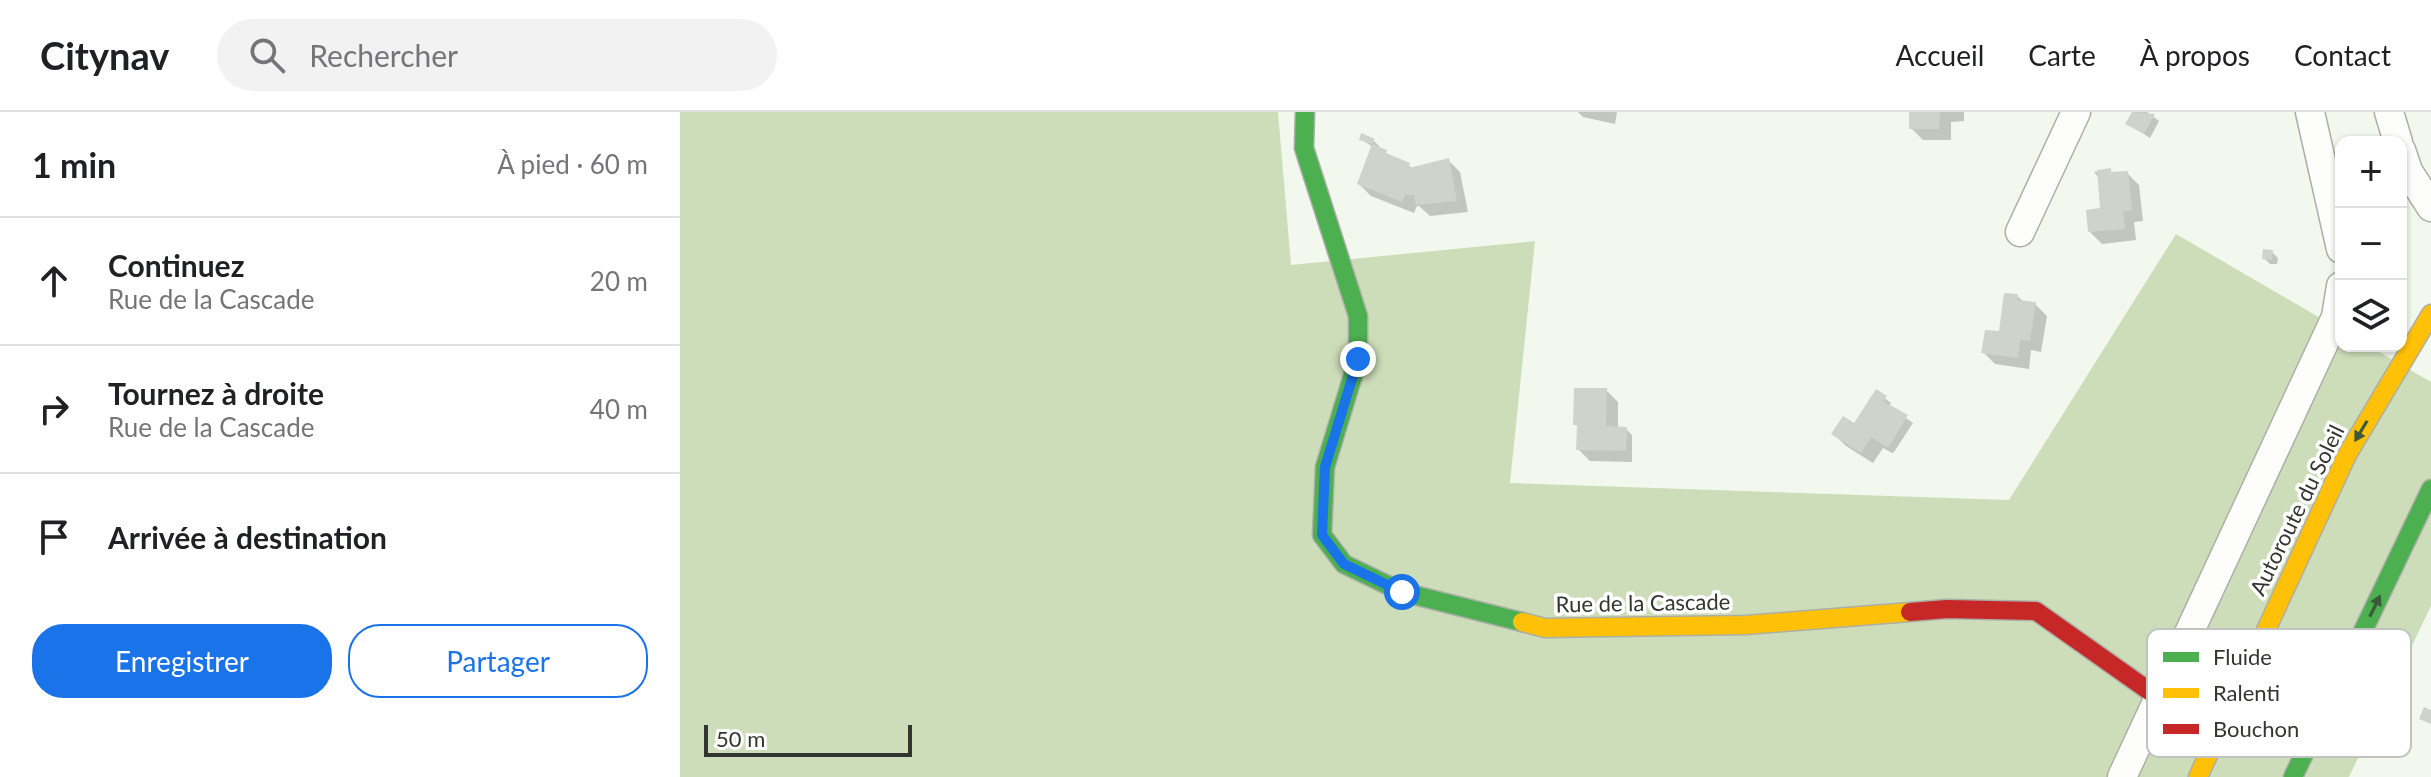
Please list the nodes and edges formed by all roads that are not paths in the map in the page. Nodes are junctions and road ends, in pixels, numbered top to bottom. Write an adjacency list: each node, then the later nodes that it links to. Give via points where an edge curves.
1 (1305, 112): 16 (main road, Rue de la Cascade, via 1304,148 1358,316 1358,359 1325,467 1322,535 1344,564 1402,592 1545,628 1746,625 1947,609 2036,611)
2 (2076, 112): 9 (street)
3 (2310, 112): 8 (street)
4 (2389, 112): 5 (street)
5 (2396, 136)
6 (2407, 168): 7 (street)
7 (2431, 207)
8 (2335, 222)
9 (2020, 232)
10 (2431, 314): 14 (main road, Autoroute du Soleil, one-way to 14, via 2347,455)
11 (2335, 319): 13 (street)
12 (2431, 489): 15 (main road, one-way to 12)
13 (2191, 629)
14 (2266, 629)
15 (2364, 629)
16 (2147, 690)
17 (2147, 724): 20 (street)
18 (2207, 757): 21 (main road, Autoroute du Soleil, one-way to 21)
19 (2303, 757): 22 (main road, one-way to 19)
20 (2122, 777)
21 (2198, 777)
22 (2293, 777)

